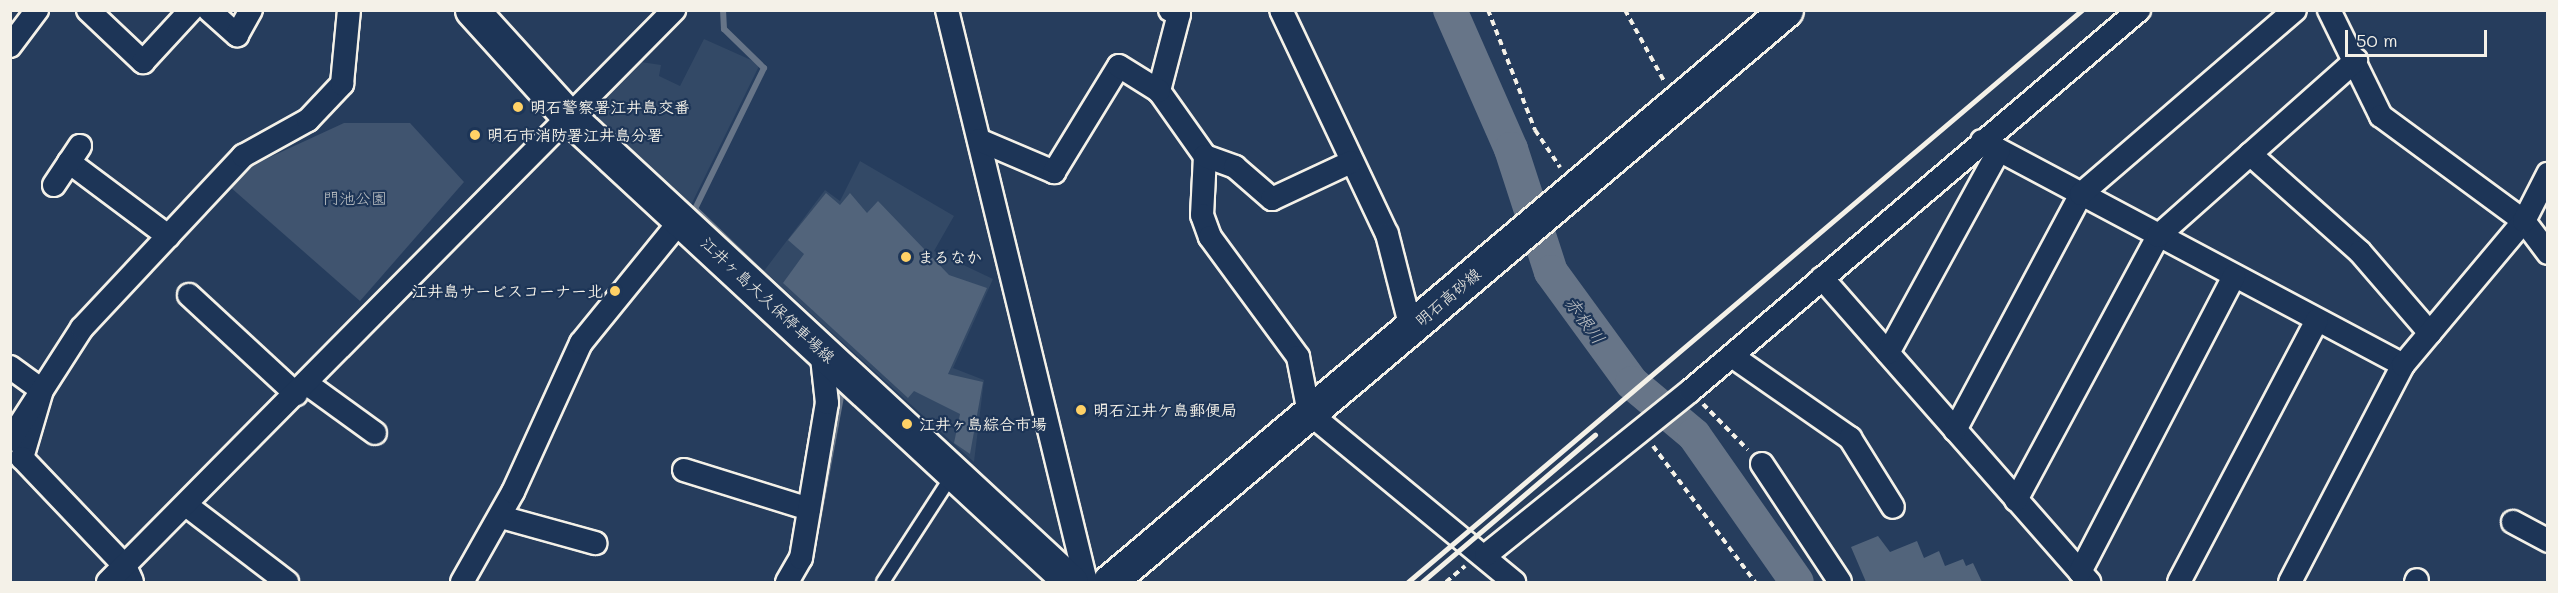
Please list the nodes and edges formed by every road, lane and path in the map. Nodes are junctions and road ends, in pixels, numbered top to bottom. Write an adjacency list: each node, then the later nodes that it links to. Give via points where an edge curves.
1 (37, 10): 18 (street)
2 (88, 10): 3 (street, via 143,62)
3 (191, 10)
4 (209, 10): 5 (street, via 237,34)
5 (251, 10)
6 (349, 10): 34 (street, via 342,84 308,120 243,156)
7 (472, 10): 22 (main road, 江井ヶ島大久保停車場線)
8 (674, 10): 22 (street)
9 (947, 10): 23 (street)
10 (1281, 10): 27 (street)
11 (1488, 10): 30 (path, via 1535,129)
12 (1625, 10): 21 (path)
13 (1786, 10): 21 (main road, 明石高砂線)
14 (2139, 10): 24 (street)
15 (2295, 10): 31 (street)
16 (2329, 10): 19 (street)
17 (1176, 12): 20 (street)
18 (10, 46)
19 (2356, 60): 25 (street); 33 (street, via 2381,116)
20 (1159, 91): 23 (street, via 1119,66 1054,172); 26 (street)
21 (1677, 104): 30 (main road, 明石高砂線)
22 (569, 117): 32 (main road, 江井ヶ島大久保停車場線); 48 (street)
23 (979, 140): 76 (street)
24 (1990, 146): 31 (street); 38 (street); 44 (street)
25 (2250, 154): 35 (street); 42 (street, via 2360,252)
26 (1205, 156): 27 (street, via 1235,167 1272,199); 51 (street, via 1202,215 1210,237 1298,357)
27 (1351, 162): 41 (street, via 1387,234)
28 (2546, 184): 33 (street)
29 (54, 186): 34 (street, via 74,154)
30 (1575, 190): 41 (main road, 明石高砂線)
31 (2081, 194): 35 (street); 53 (street)
32 (681, 220): 43 (main road, 江井ヶ島大久保停車場線); 63 (street, via 581,343)
33 (2524, 221): 36 (street); 42 (street)
34 (168, 236): 49 (street, via 82,328)
35 (2158, 236): 37 (street); 59 (street)
36 (2547, 253)
37 (2234, 276): 40 (street); 69 (street)
38 (1822, 279): 44 (street); 45 (street)
39 (189, 295): 48 (street)
40 (2317, 320): 46 (street); 81 (street)
41 (1411, 328): 51 (main road, 明石高砂線)
42 (2430, 333): 46 (street)
43 (821, 349): 58 (main road, 江井ヶ島大久保停車場線); 62 (street, via 827,404)
44 (1888, 353): 53 (street)
45 (1731, 356): 50 (street); 61 (street, via 1850,438)
46 (2403, 365): 82 (street)
47 (10, 367): 49 (street)
48 (301, 388): 54 (street); 60 (street)
49 (42, 390): 55 (street); 68 (street, via 22,458)
50 (1690, 391): 52 (street); 56 (path)
51 (1309, 413): 67 (street); 77 (main road, 明石高砂線)
52 (1642, 430): 67 (street); 79 (path)
53 (1955, 430): 59 (street)
54 (375, 433)
55 (10, 440)
56 (1761, 464): 80 (street)
57 (684, 470): 62 (street)
58 (954, 473): 74 (lane); 75 (main road, 江井ヶ島大久保停車場線)
59 (2016, 500): 69 (street)
60 (186, 505): 68 (street); 71 (street)
61 (1893, 507)
62 (809, 509): 73 (street, via 801,558)
63 (501, 517): 66 (street); 72 (street)
64 (2512, 522): 65 (street)
65 (2547, 541)
66 (595, 543)
67 (1486, 555): 78 (street)
68 (128, 574): 70 (street)
69 (2085, 577)
70 (108, 582)
71 (287, 582)
72 (462, 582)
73 (787, 582)
74 (883, 582)
75 (1071, 582)
76 (1086, 582)
77 (1109, 582)
78 (1514, 582)
79 (1755, 582)
80 (1840, 582)
81 (2179, 582)
82 (2289, 582)

